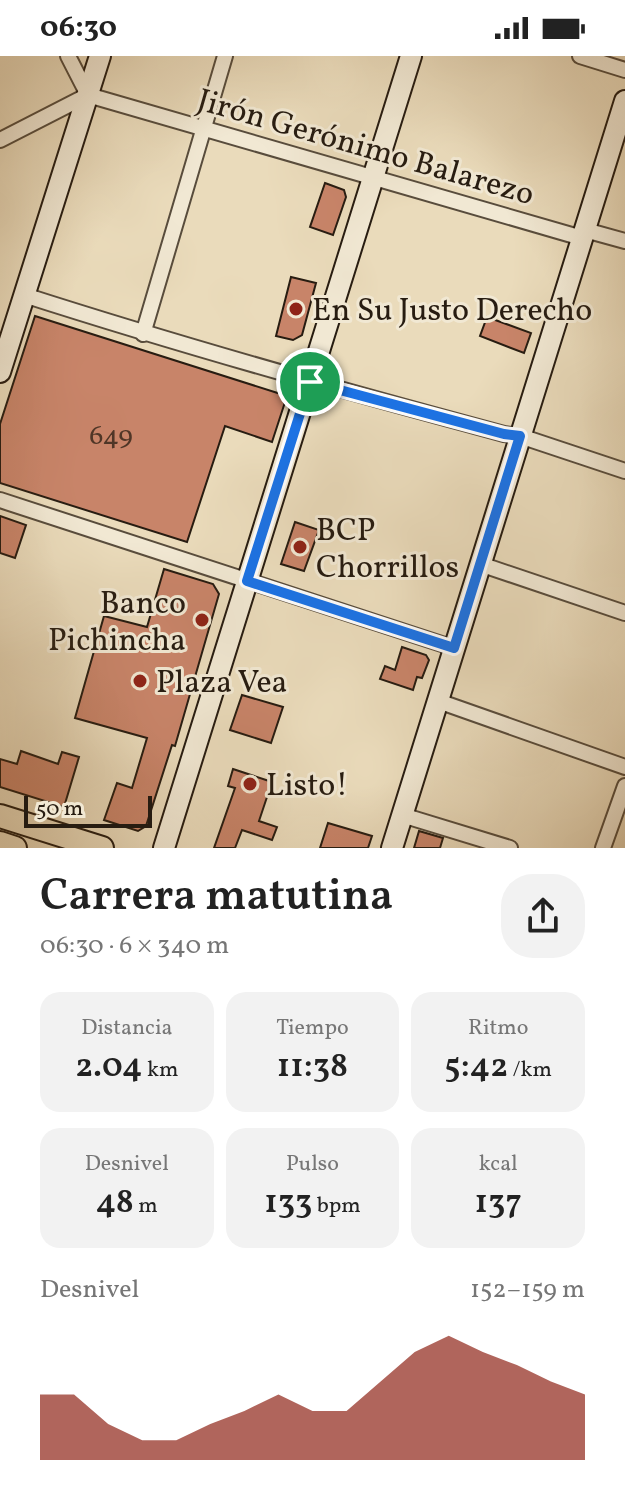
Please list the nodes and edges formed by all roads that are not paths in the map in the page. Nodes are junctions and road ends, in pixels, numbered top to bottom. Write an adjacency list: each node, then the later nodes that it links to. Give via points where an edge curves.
1 (68, 56): 7 (street)
2 (100, 56): 7 (street)
3 (225, 56): 9 (street)
4 (411, 56): 11 (street)
5 (580, 56): 6 (street)
6 (625, 70)
7 (88, 95): 9 (street, Jirón Gerónimo Balarezo); 10 (street); 14 (street)
8 (625, 101): 12 (street)
9 (204, 128): 11 (street, Jirón Gerónimo Balarezo); 15 (street)
10 (0, 140)
11 (373, 178): 12 (street, Jirón Gerónimo Balarezo); 17 (street)
12 (583, 234): 13 (street, Jirón Gerónimo Balarezo); 18 (street)
13 (625, 241)
14 (24, 295): 15 (street); 16 (street)
15 (143, 334): 17 (street)
16 (0, 372)
17 (310, 382): 18 (street); 22 (street)
18 (520, 436): 19 (street); 21 (street)
19 (625, 471)
20 (0, 500): 22 (street)
21 (480, 564): 23 (street); 24 (street)
22 (247, 581): 24 (street); 33 (street)
23 (625, 613)
24 (454, 648): 25 (street)
25 (438, 701): 26 (street); 28 (street)
26 (625, 767)
27 (625, 786): 36 (street)
28 (402, 815): 34 (street); 35 (street)
29 (0, 816): 32 (main road)
30 (0, 843): 31 (main road)
31 (15, 848)
32 (102, 848)
33 (164, 848)
34 (392, 848)
35 (510, 848)
36 (603, 848)

